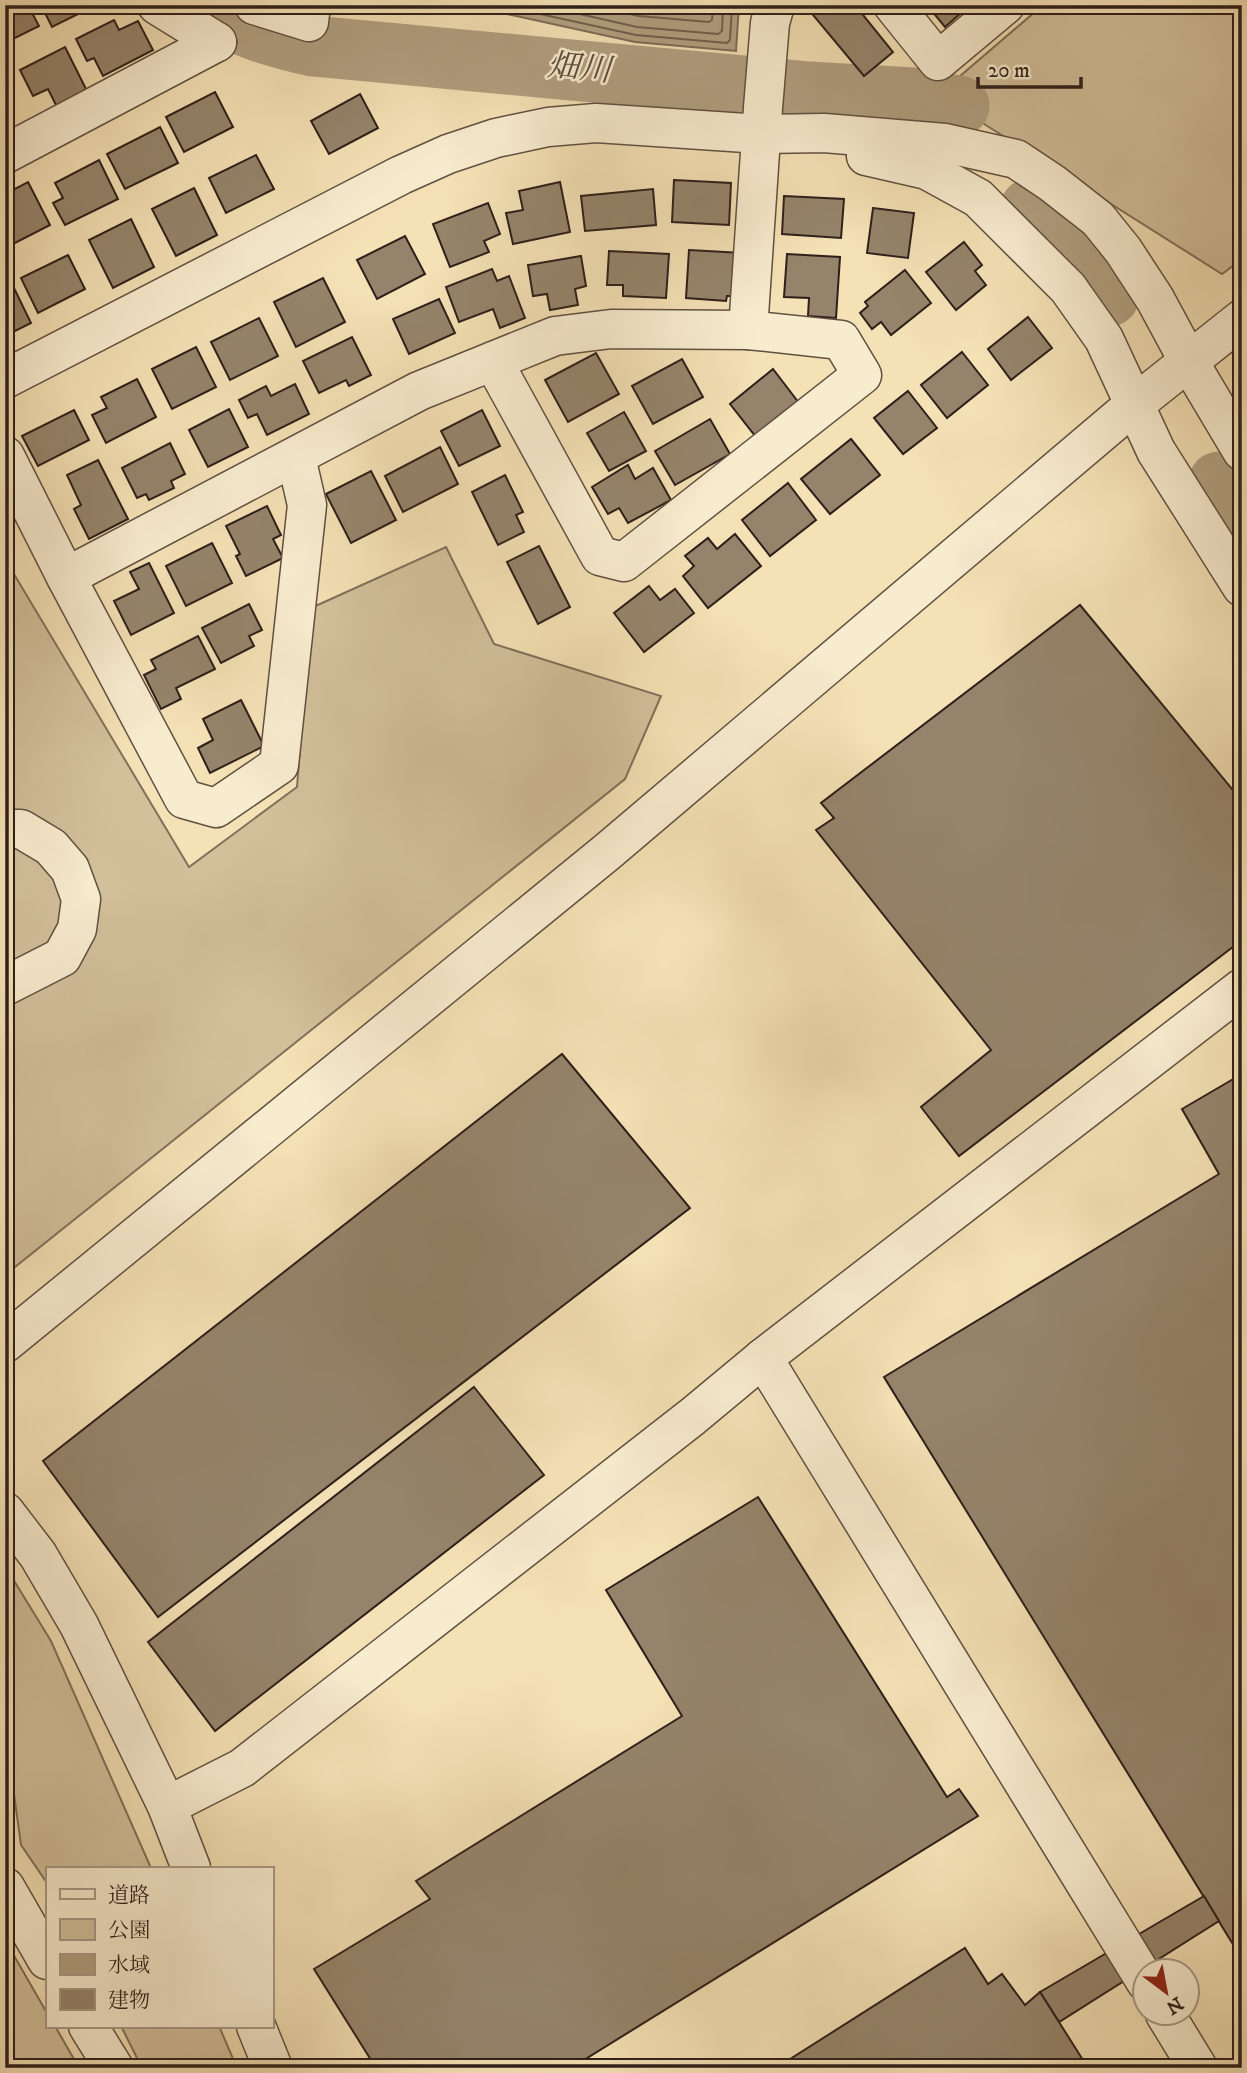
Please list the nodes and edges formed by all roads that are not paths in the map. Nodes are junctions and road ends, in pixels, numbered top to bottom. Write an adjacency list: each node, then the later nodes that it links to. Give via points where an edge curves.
1 (157, 5): 8 (street, via 217,43)
2 (254, 5): 3 (street, via 309,22)
3 (311, 5)
4 (775, 5): 7 (street)
5 (893, 5): 6 (street, via 939,61)
6 (1005, 5)
7 (763, 106): 10 (street); 12 (street, via 824,133 945,143 1016,159 1098,219 1124,250); 13 (street, via 548,127 448,154); 14 (street, via 927,170 978,198 1068,288 1104,339)
8 (5, 154)
9 (1242, 319): 12 (street)
10 (748, 330): 11 (street, via 611,329 555,337); 11 (street, via 841,340 862,375 624,562 600,556)
11 (493, 361): 17 (street, via 419,391)
12 (1189, 362): 14 (street); 15 (street)
13 (5, 379)
14 (1135, 404): 19 (street, via 1156,451); 23 (street, via 607,852)
15 (1242, 450)
16 (5, 456): 18 (street)
17 (296, 457): 18 (street); 18 (street, via 307,505 279,765 216,808 184,799)
18 (66, 577)
19 (1242, 587)
20 (5, 829): 21 (street, via 21,829 51,847 70,869 80,899 77,929 62,957)
21 (5, 986)
22 (1242, 988): 24 (street)
23 (5, 1343)
24 (764, 1358): 26 (street, via 242,1768); 30 (street)
25 (5, 1512): 26 (street, via 38,1555 79,1625)
26 (167, 1806): 27 (street)
27 (191, 1867)
28 (5, 1887): 29 (street)
29 (46, 1958)
30 (1132, 1959)
31 (89, 2028): 34 (street)
32 (257, 2028): 35 (street)
33 (1173, 2028): 36 (street)
34 (114, 2068)
35 (273, 2068)
36 (1198, 2068)

